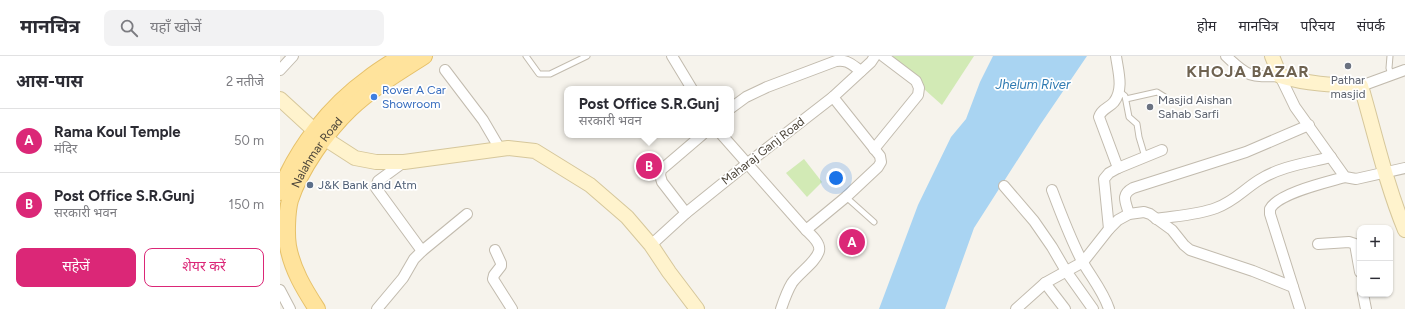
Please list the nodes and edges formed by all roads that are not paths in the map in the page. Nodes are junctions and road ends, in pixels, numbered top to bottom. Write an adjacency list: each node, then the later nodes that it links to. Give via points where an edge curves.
1 (293, 56): 13 (street)
2 (402, 56): 28 (main road, Nalahmar Road, via 368,78 339,103)
3 (424, 56): 28 (main road, Nalahmar Road, via 376,87)
4 (526, 56): 5 (lane, via 539,74 550,74)
5 (587, 56)
6 (672, 56): 19 (street)
7 (875, 56): 16 (street, Maharaj Ganj Road)
8 (883, 56): 32 (street, via 916,81 919,88 918,94)
9 (1116, 56): 21 (street)
10 (1226, 56): 18 (street, via 1250,75)
11 (1272, 56): 18 (street)
12 (1390, 56): 17 (lane, via 1389,68)
13 (280, 70)
14 (445, 70): 31 (street, via 484,120)
15 (1405, 70): 17 (street)
16 (860, 71): 22 (street, Maharaj Ganj Road); 26 (street, via 849,62 836,61 767,87)
17 (1392, 75): 20 (street)
18 (1280, 76): 20 (street, via 1313,84); 27 (street, via 1295,107)
19 (690, 86)
20 (1361, 86): 40 (street)
21 (1119, 91): 25 (lane); 38 (street, via 1113,103 1100,113 1099,117)
22 (833, 97): 32 (street); 37 (street, Maharaj Ganj Road)
23 (1165, 97): 25 (lane, via 1157,92)
24 (280, 99): 28 (street)
25 (1126, 99): 34 (lane, via 1129,117 1137,124)
26 (734, 106)
27 (1309, 125): 35 (street); 49 (street, via 1246,152 1133,188 1127,191 1125,196)
28 (320, 134): 36 (street, via 355,158 376,162); 44 (main road, Nalahmar Road, via 295,160); 69 (main road, Nalahmar Road, via 290,201 288,223 288,245 294,268)
29 (698, 138): 46 (street, via 661,170 660,175 662,182)
30 (725, 138): 37 (street)
31 (500, 149): 36 (street); 56 (street, via 535,152 590,186 627,217)
32 (874, 149): 45 (street, via 881,162)
33 (1162, 150): 34 (street)
34 (1145, 157): 38 (street)
35 (1332, 157): 41 (street); 50 (street, via 1272,173 1234,200 1214,209)
36 (404, 162): 58 (street, via 378,180 376,188)
37 (748, 163): 46 (street, Maharaj Ganj Road); 53 (street)
38 (1118, 168): 52 (street, via 1104,179)
39 (1405, 168): 40 (street)
40 (1385, 172): 41 (street, via 1356,179); 47 (street)
41 (1345, 177): 64 (street, via 1305,188 1276,202 1270,209)
42 (1004, 186): 62 (street, via 1034,221)
43 (1052, 190): 61 (street)
44 (280, 192)
45 (846, 197): 51 (lane); 53 (street)
46 (686, 213): 56 (street, Maharaj Ganj Road)
47 (1401, 213): 54 (street)
48 (467, 214): 58 (street)
49 (1130, 214): 50 (street, via 1144,212); 52 (street, via 1118,220)
50 (1156, 219): 64 (street, via 1172,230 1190,250)
51 (874, 222)
52 (1109, 229): 61 (street)
53 (806, 230): 73 (street, via 819,246 819,251 793,282)
54 (1405, 230)
55 (1318, 244): 60 (street, via 1355,244)
56 (651, 245): 72 (street)
57 (495, 250): 71 (street, via 501,266 493,279)
58 (422, 251): 70 (street)
59 (280, 256): 68 (main road, via 295,295)
60 (1358, 261)
61 (1083, 262): 62 (street); 77 (street)
62 (1066, 271): 63 (street); 76 (street)
63 (1045, 283): 74 (street); 75 (street)
64 (1293, 287): 78 (street)
65 (280, 290): 67 (street)
66 (1364, 297): 79 (street)
67 (290, 309)
68 (305, 309)
69 (317, 309)
70 (377, 309)
71 (512, 309)
72 (697, 309)
73 (781, 309)
74 (1016, 309)
75 (1065, 309)
76 (1093, 309)
77 (1109, 309)
78 (1300, 309)
79 (1366, 309)

